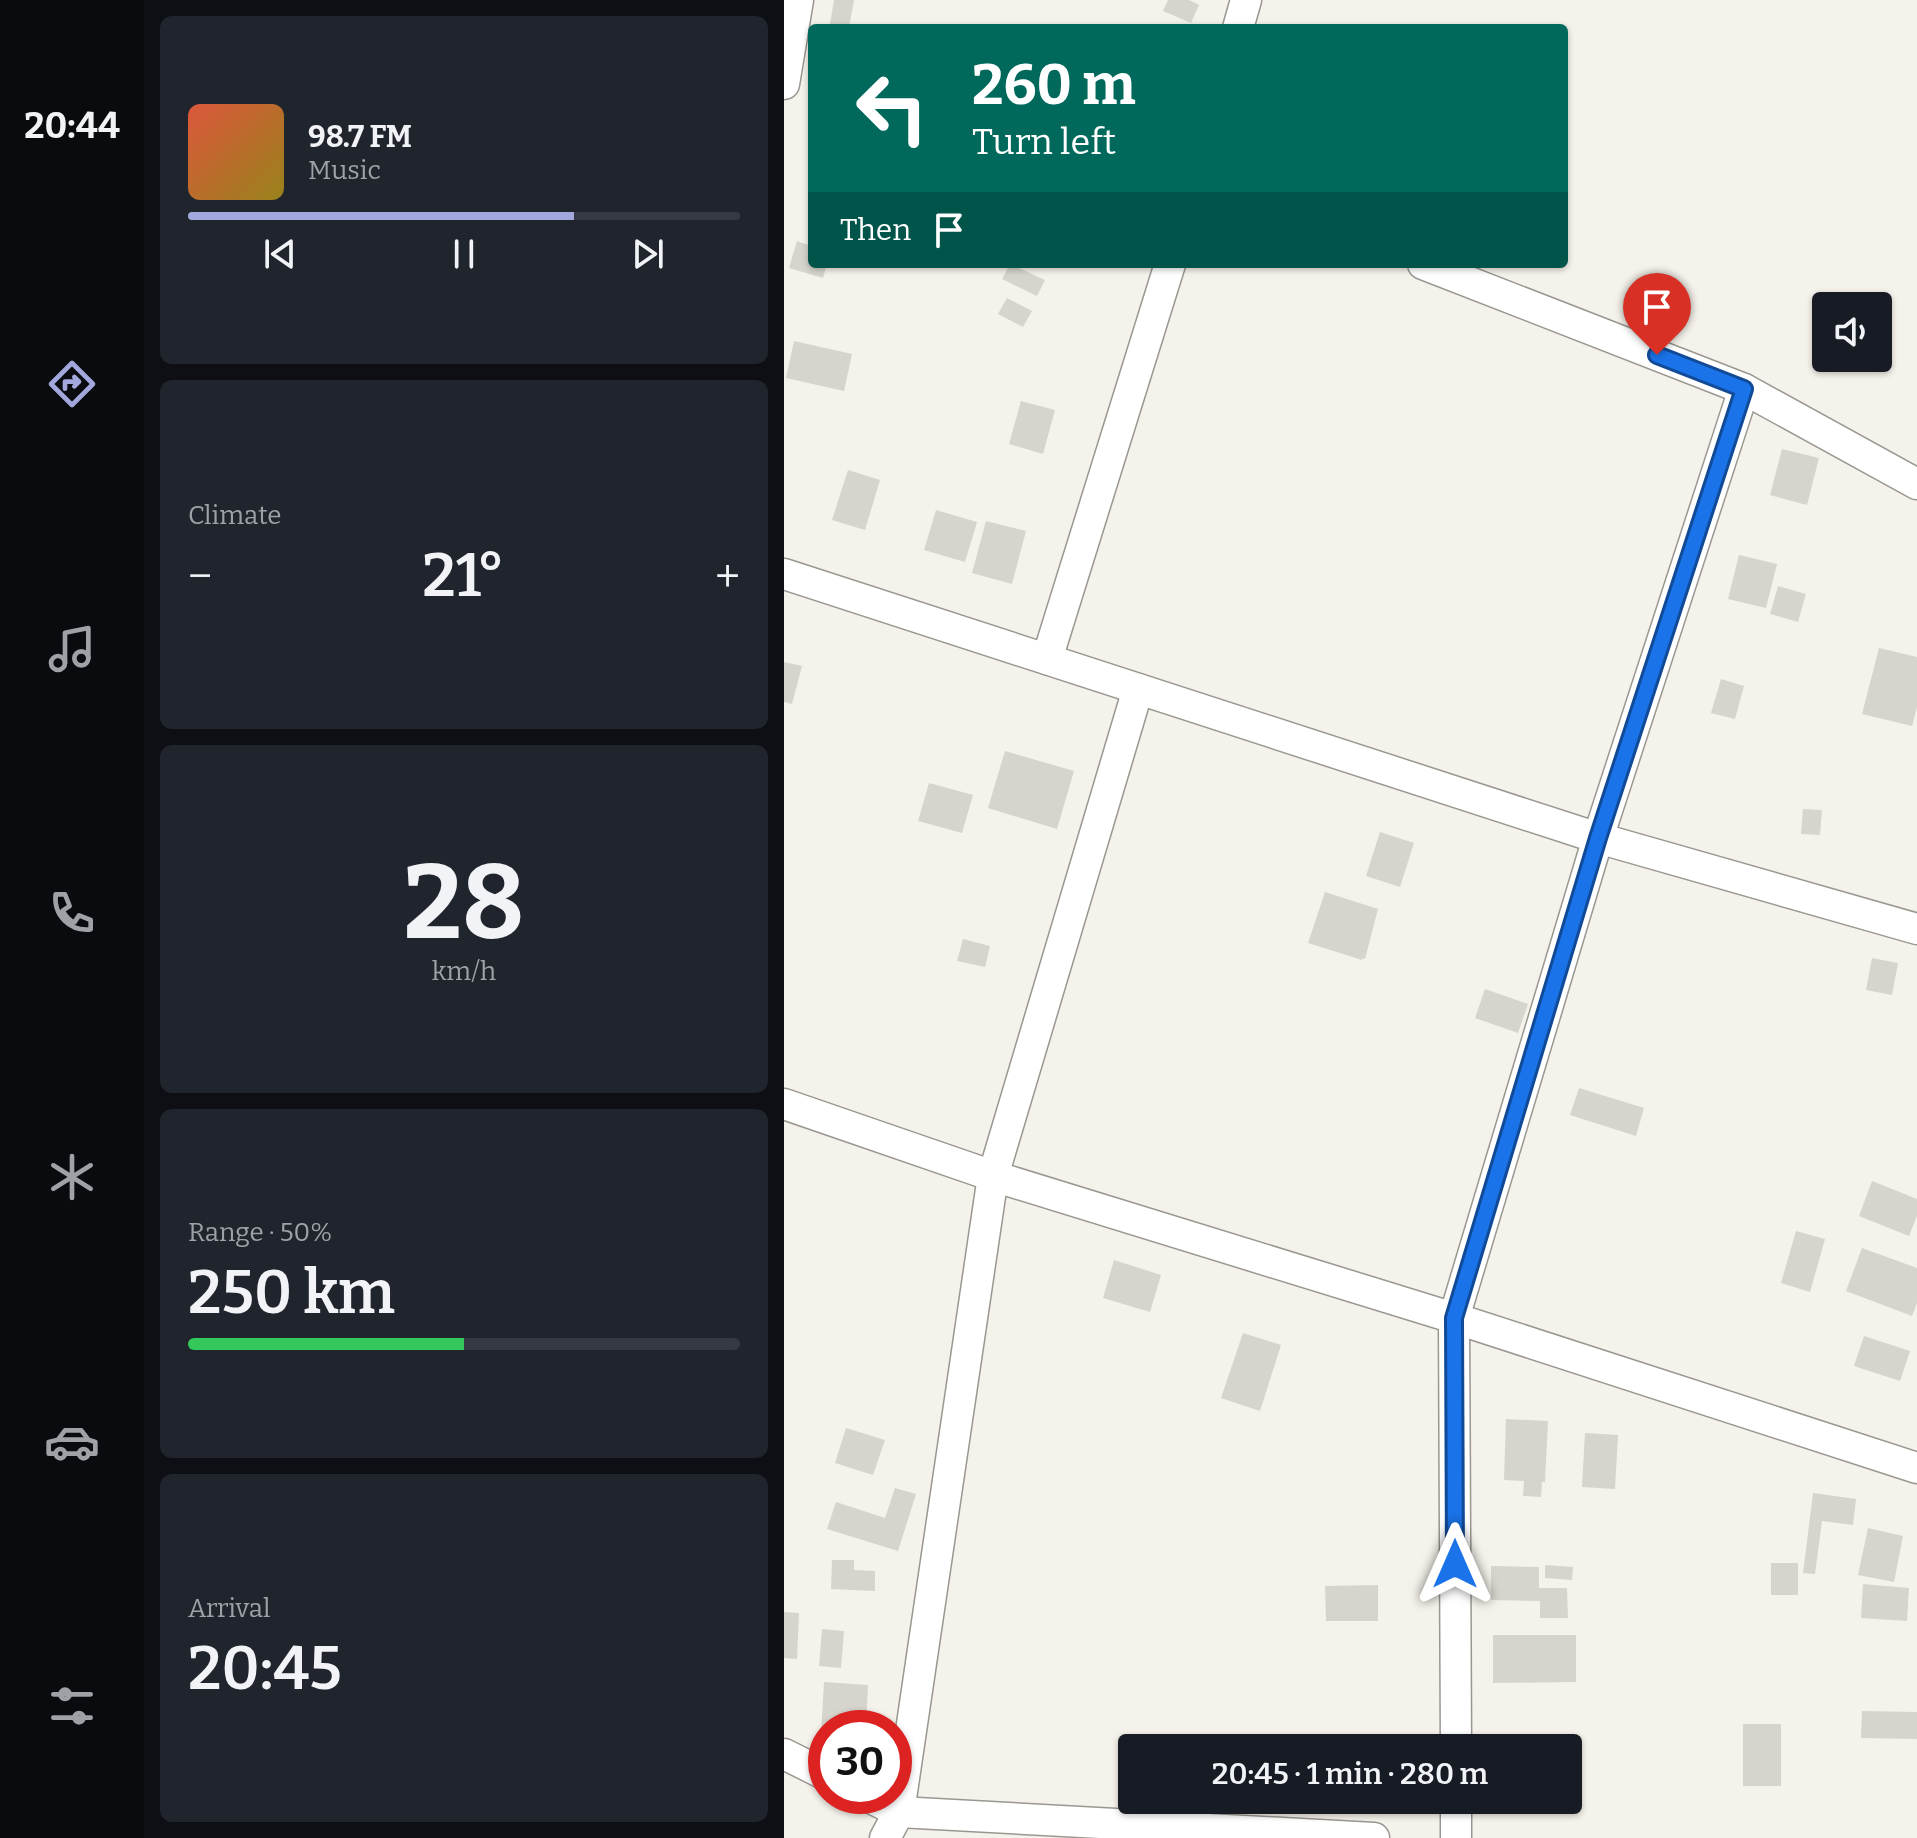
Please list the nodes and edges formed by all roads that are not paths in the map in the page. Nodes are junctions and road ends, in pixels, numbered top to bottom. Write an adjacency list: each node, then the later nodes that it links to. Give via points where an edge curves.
1 (798, 0): 4 (street)
2 (1246, 0): 3 (street)
3 (1239, 24)
4 (796, 48): 5 (street)
5 (784, 84)
6 (1169, 268): 11 (street)
7 (1433, 268): 8 (street)
8 (1744, 389): 9 (street); 13 (street)
9 (1917, 484)
10 (784, 574): 11 (street)
11 (1047, 659): 12 (street)
12 (1138, 689): 13 (street); 16 (street)
13 (1598, 838): 14 (street); 17 (street)
14 (1917, 929)
15 (784, 1104): 16 (street)
16 (993, 1176): 17 (street); 23 (street)
17 (1454, 1318): 18 (street); 19 (street)
18 (1917, 1468)
19 (1456, 1734)
20 (784, 1754): 21 (street)
21 (808, 1766)
22 (1456, 1814): 25 (street)
23 (892, 1825): 24 (street)
24 (1374, 1838)
25 (1456, 1838)

